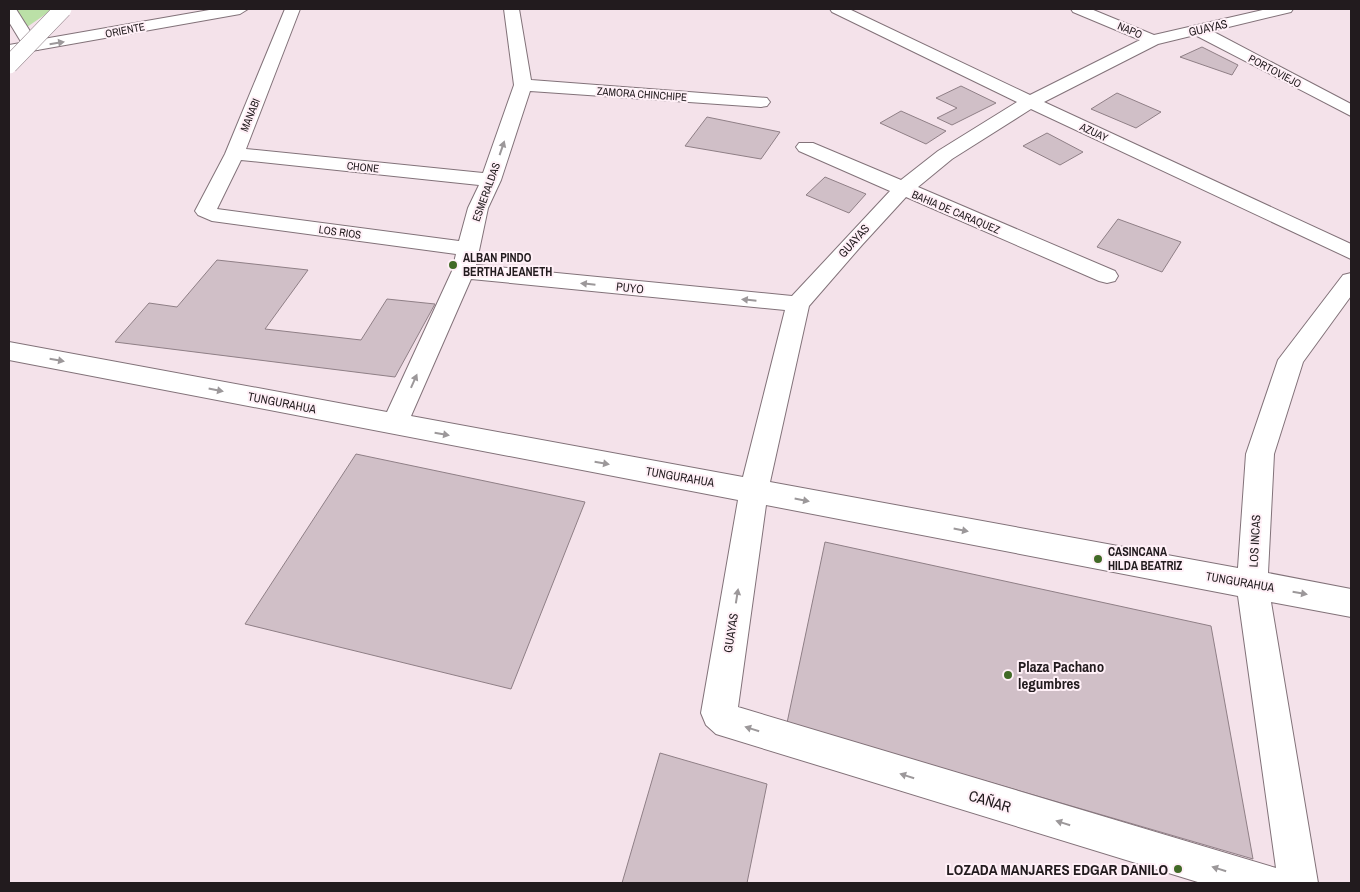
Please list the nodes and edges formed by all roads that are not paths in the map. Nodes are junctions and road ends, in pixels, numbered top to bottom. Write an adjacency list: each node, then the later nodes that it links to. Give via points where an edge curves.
1 (9, 9): 13 (street)
2 (63, 9): 15 (street, bridge)
3 (240, 9): 13 (street, ORIENTE, one-way to 3)
4 (292, 9): 21 (street, MANABI)
5 (511, 9): 16 (street, ESMERALDAS)
6 (837, 9): 18 (street, AZUAY)
7 (1078, 9): 12 (street, NAPO)
8 (1231, 9): 10 (street)
9 (1286, 9): 10 (street, GUAYAS)
10 (1253, 18): 11 (street, GUAYAS)
11 (1200, 31): 12 (street, GUAYAS); 19 (street, PORTOVIEJO)
12 (1153, 40): 18 (street, GUAYAS)
13 (32, 47): 14 (street, ORIENTE)
14 (9, 50)
15 (9, 65)
16 (524, 85): 17 (street, ZAMORA CHINCHIPE); 22 (street, ESMERALDAS, one-way to 16)
17 (760, 102)
18 (1030, 102): 23 (street, GUAYAS, via 945,155); 26 (street, AZUAY)
19 (1351, 111)
20 (806, 146): 23 (street, BAHIA DE CARAQUEZ)
21 (235, 154): 22 (street, CHONE); 24 (street, MANABI, via 205,211)
22 (491, 180): 25 (street, ESMERALDAS, via 478,208)
23 (902, 190): 28 (street, BAHIA DE CARAQUEZ); 30 (street, GUAYAS)
24 (212, 215): 25 (street, LOS RIOS)
25 (469, 249): 27 (street, ESMERALDAS)
26 (1351, 252)
27 (463, 271): 30 (street, PUYO, one-way to 27); 32 (street, ESMERALDAS, one-way to 27)
28 (1107, 276)
29 (1351, 280): 34 (street, LOS INCAS, via 1291,360 1260,454)
30 (798, 304): 33 (street, GUAYAS)
31 (9, 352): 32 (street, TUNGURAHUA, one-way to 32)
32 (394, 425): 33 (street, TUNGURAHUA, one-way to 33)
33 (754, 490): 34 (street, TUNGURAHUA, one-way to 34); 36 (street, GUAYAS, one-way to 33)
34 (1252, 584): 35 (street, TUNGURAHUA, one-way to 35); 38 (street, LOS INCAS)
35 (1351, 603)
36 (718, 713): 37 (street, CAÑAR, one-way to 36, via 728,722)
37 (1266, 883)
38 (1298, 883)

